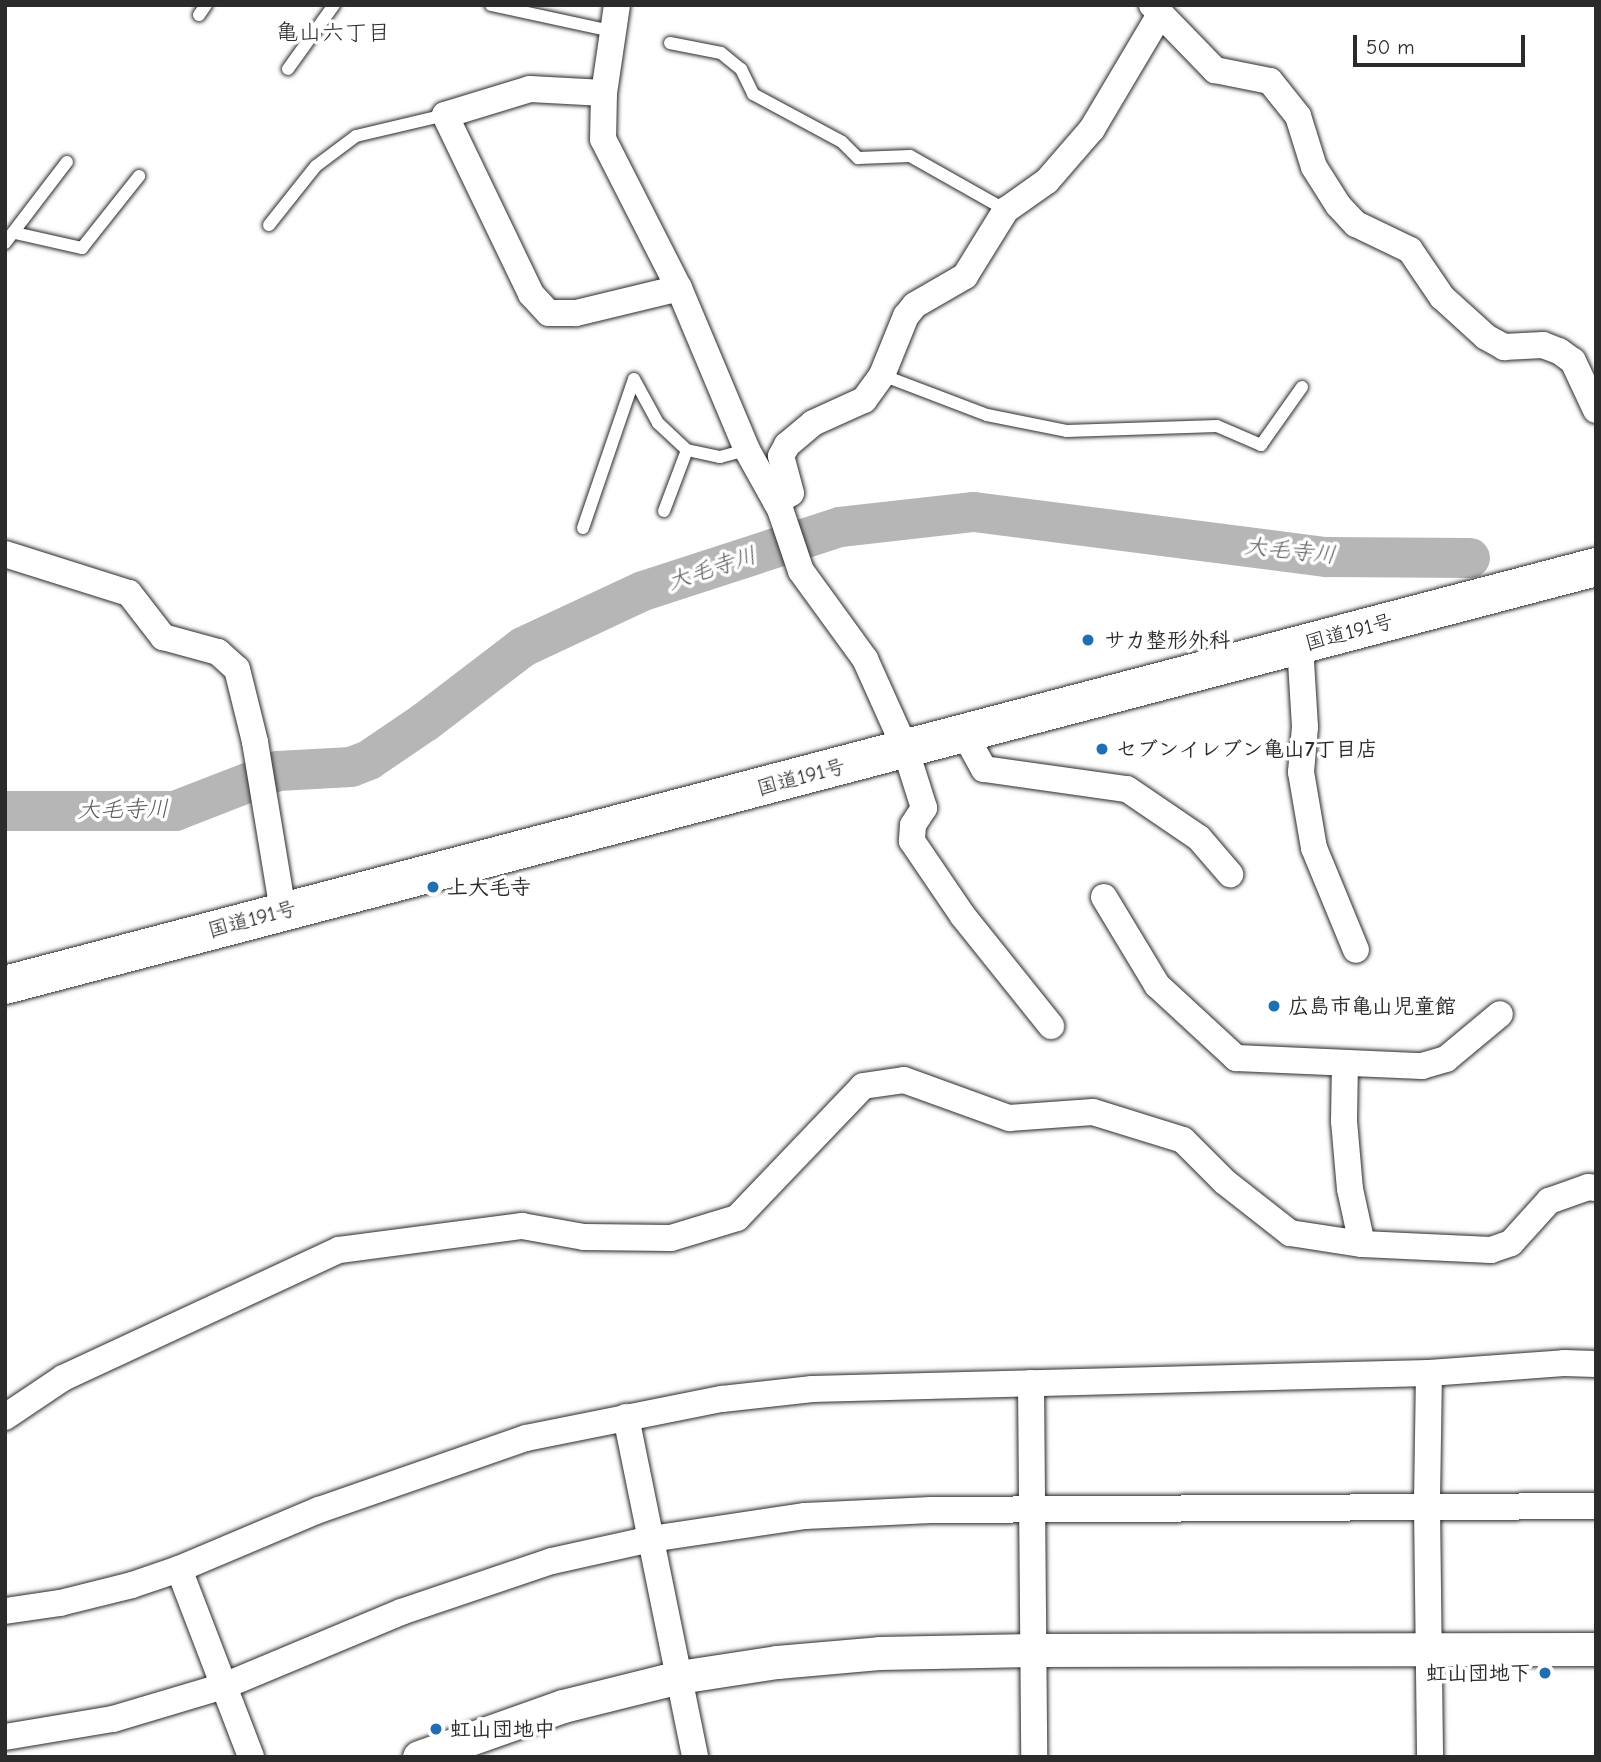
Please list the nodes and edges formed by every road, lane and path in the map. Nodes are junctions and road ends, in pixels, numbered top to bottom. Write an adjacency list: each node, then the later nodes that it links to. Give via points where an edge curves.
1 (334, 5): 7 (lane)
2 (491, 5): 5 (lane)
3 (617, 5): 5 (street)
4 (1156, 10): 12 (street, via 1092,129 1047,181); 19 (street, via 1215,70 1270,81 1298,116 1314,167 1356,224 1410,250 1442,297 1486,337 1504,348 1543,345 1573,361)
5 (611, 31): 8 (street)
6 (670, 43): 12 (lane, via 722,53 741,69 754,94 842,142 859,158 910,156)
7 (288, 69)
8 (604, 93): 9 (street, via 530,89); 16 (street, via 603,139)
9 (445, 115): 13 (lane, via 356,136 316,166); 16 (street, via 531,295 549,313 576,313)
10 (67, 162): 14 (lane)
11 (139, 176): 14 (lane, via 82,248)
12 (1006, 210): 17 (street, via 965,275 915,305 906,316)
13 (270, 225)
14 (15, 233): 15 (lane)
15 (5, 243)
16 (679, 288): 21 (street)
17 (882, 376): 18 (lane, via 987,415 1068,431 1217,426 1261,445); 22 (street, via 864,400 813,423 787,445 781,456 790,493)
18 (1302, 387)
19 (1596, 410)
20 (687, 450): 21 (lane, via 720,457); 23 (lane); 24 (lane, via 658,423 634,379)
21 (747, 450): 22 (street)
22 (778, 506): 29 (street, via 801,572 865,659)
23 (664, 511)
24 (583, 528)
25 (5, 554): 32 (street, via 130,593 163,637 218,652 237,669 255,742)
26 (1596, 567): 27 (highway, 国道191号)
27 (1300, 645): 28 (highway, 国道191号); 33 (street, via 1305,727 1301,772 1314,848)
28 (965, 735): 29 (highway, 国道191号); 30 (street, via 985,769 1127,789 1199,838)
29 (905, 748): 32 (highway, 国道191号); 36 (street, via 924,808 914,825 912,841 963,916)
30 (1230, 874)
31 (1104, 897): 37 (street, via 1157,985 1236,1058)
32 (283, 911): 34 (highway, 国道191号)
33 (1356, 950)
34 (5, 985)
35 (1500, 1014): 37 (street, via 1446,1059 1422,1066)
36 (1051, 1026)
37 (1345, 1063): 39 (street, via 1344,1121)
38 (1596, 1188): 39 (street, via 1549,1201 1511,1242 1490,1250)
39 (1362, 1244): 43 (street, via 1290,1233 1225,1182 1183,1140 1093,1112 1009,1118 904,1080 863,1086 737,1218 671,1238 583,1237 522,1226 339,1250 63,1378)
40 (1596, 1364): 41 (street)
41 (1429, 1373): 42 (street); 46 (street)
42 (1031, 1383): 44 (street, via 812,1389 722,1399); 47 (street)
43 (5, 1417)
44 (626, 1417): 48 (street); 49 (street, via 526,1438 428,1469)
45 (1596, 1506): 46 (street)
46 (1427, 1507): 47 (street); 51 (street)
47 (1032, 1511): 48 (street, via 805,1516); 53 (street)
48 (651, 1539): 54 (street); 55 (street, via 552,1561 401,1612)
49 (179, 1569): 50 (street, via 60,1603); 55 (street)
50 (5, 1611)
51 (1429, 1648): 52 (street); 53 (street); 61 (street)
52 (1596, 1649)
53 (1033, 1650): 54 (street, via 879,1653); 60 (street)
54 (679, 1677): 58 (street, via 563,1706); 59 (street)
55 (224, 1686): 56 (street, via 113,1719); 57 (street)
56 (5, 1737)
57 (251, 1757)
58 (419, 1757)
59 (695, 1757)
60 (1034, 1757)
61 (1430, 1757)

